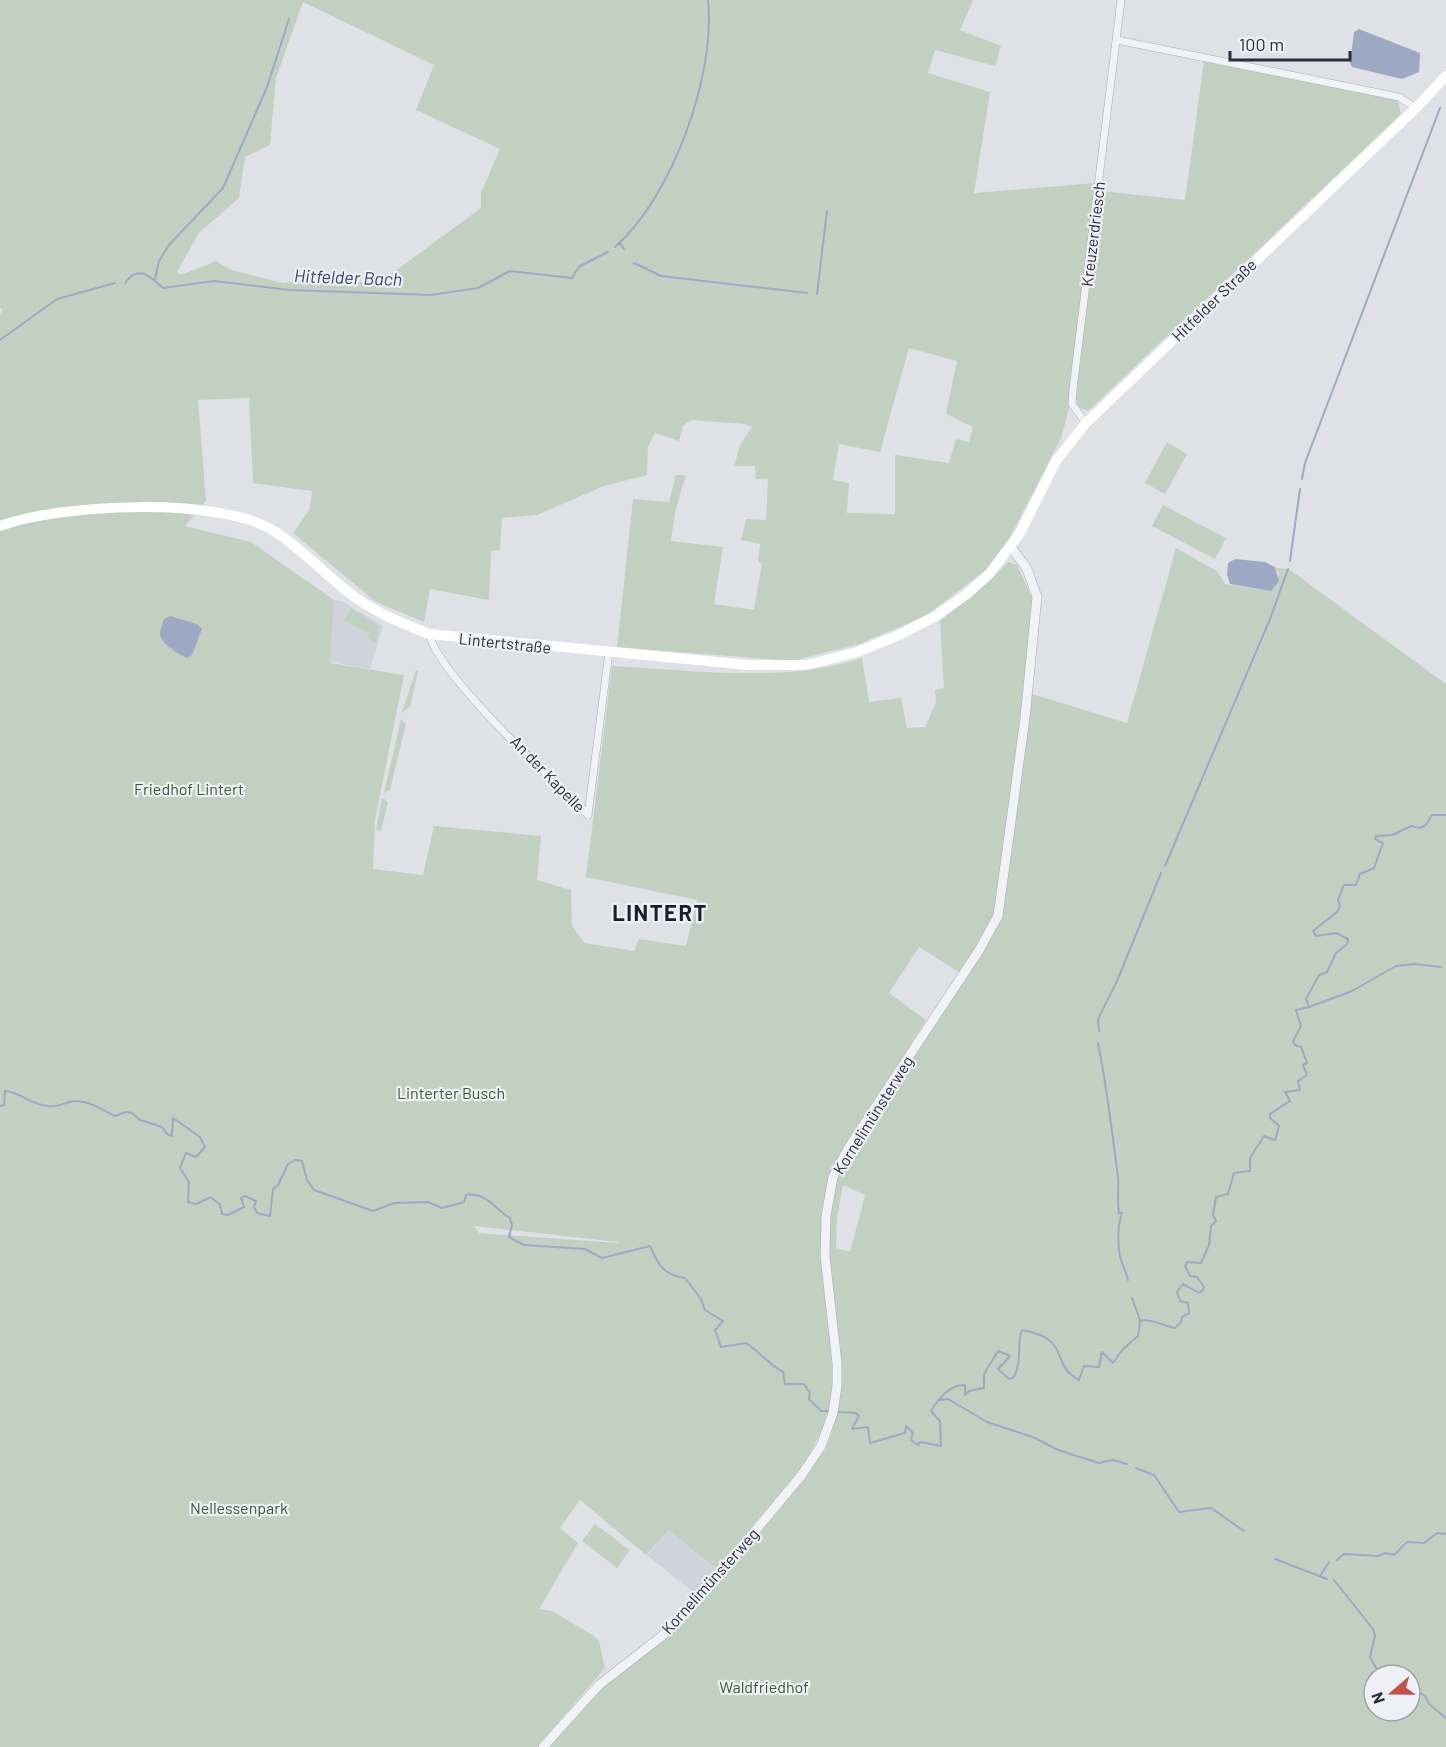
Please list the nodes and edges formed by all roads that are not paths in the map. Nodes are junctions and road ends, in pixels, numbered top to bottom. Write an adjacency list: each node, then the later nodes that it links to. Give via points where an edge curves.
1 (1121, 0): 2 (street, Kreuzerdriesch)
2 (1117, 40): 4 (street, via 1399,97); 5 (street, Kreuzerdriesch, via 1073,389 1072,404)
3 (1446, 76): 4 (main road, Hitfelder Straße)
4 (1416, 108): 5 (main road, Hitfelder Straße)
5 (1086, 423): 7 (main road, Hitfelder Straße, via 1056,461)
6 (0, 526): 8 (main road, Lintertstraße, via 24,519 117,507 181,508 237,516 273,530 391,620)
7 (1011, 547): 9 (main road, Lintertstraße, via 981,582 943,611 899,635 832,659 807,665 758,666); 10 (street, Kornelimünsterweg, via 1027,569 1037,597 998,916 833,1177 825,1235 837,1363 835,1401 821,1446 801,1476 687,1612 599,1685)
8 (429, 634): 9 (main road, Lintertstraße); 9 (street, An der Kapelle, via 431,645 459,681 588,815)
9 (609, 652)
10 (543, 1747)

